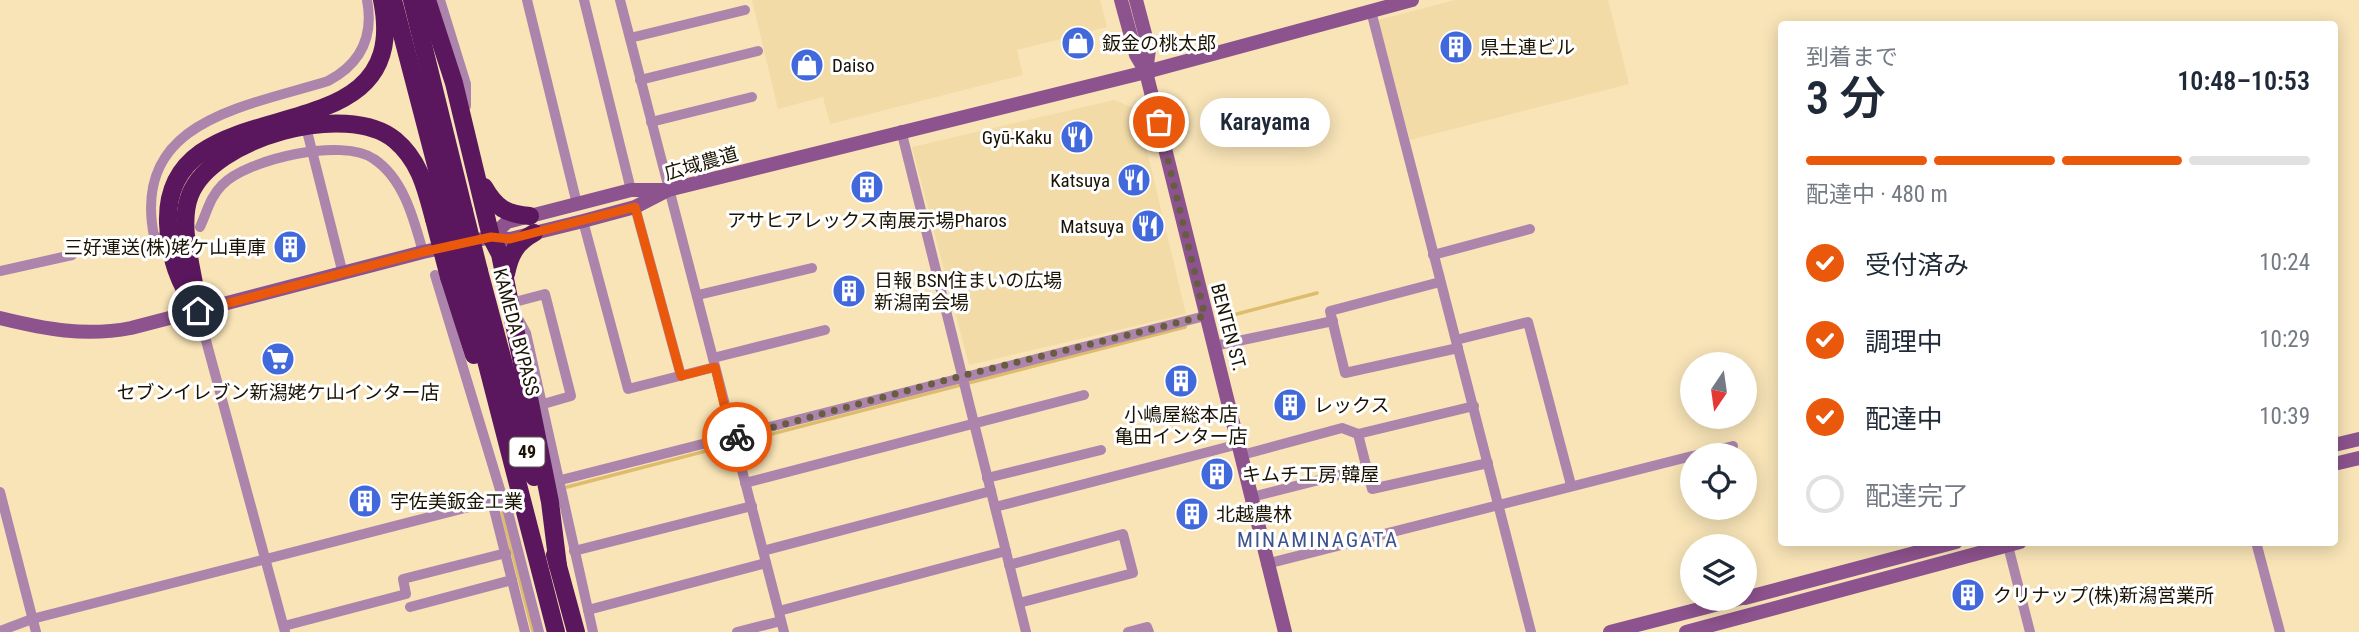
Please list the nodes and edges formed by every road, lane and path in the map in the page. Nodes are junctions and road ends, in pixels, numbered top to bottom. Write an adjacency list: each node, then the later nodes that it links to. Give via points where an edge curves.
1 (367, 0): 19 (street, via 369,26 356,62 328,81)
2 (382, 0): 38 (highway, via 386,39 365,82 321,110 231,135 197,153 171,194)
3 (393, 0): 32 (highway, KAMEDA BYPASS / 49)
4 (412, 0): 32 (highway, KAMEDA BYPASS / 49)
5 (427, 0): 24 (highway)
6 (440, 0): 24 (street, via 466,84)
7 (527, 0): 30 (street)
8 (584, 0): 28 (street)
9 (620, 0): 15 (street)
10 (1121, 0): 17 (street, BENTEN ST., via 1136,55)
11 (1136, 0): 17 (street, BENTEN ST., via 1149,49)
12 (1412, 0): 14 (street, 広域農道)
13 (745, 10): 15 (street)
14 (1371, 11): 17 (street, 広域農道); 40 (street)
15 (630, 38): 18 (street)
16 (758, 51): 18 (street)
17 (1146, 72): 23 (street, 広域農道); 51 (street, BENTEN ST.)
18 (640, 80): 22 (street)
19 (296, 90): 21 (street); 38 (street, via 214,116 180,138 157,170 150,194)
20 (752, 97): 22 (street)
21 (301, 109)
22 (651, 122): 29 (street)
23 (901, 130): 29 (street, 広域農道); 59 (street)
24 (466, 131): 27 (highway)
25 (308, 135): 26 (street)
26 (312, 153): 35 (street, via 239,171 212,197); 39 (street, via 337,150 373,157 395,181 411,210); 44 (street)
27 (475, 171): 34 (highway, via 495,205); 37 (highway)
28 (631, 190): 29 (street); 30 (street)
29 (668, 190): 31 (street, 広域農道); 48 (street)
30 (578, 204): 34 (street)
31 (635, 207): 33 (street, 広域農道); 58 (street)
32 (449, 215): 45 (highway, KAMEDA BYPASS / 49, bridge); 45 (highway, bridge); 50 (highway, via 411,156 393,138 369,126 320,124 258,139 210,166 188,198 184,218)
33 (583, 221): 34 (street, 広域農道); 58 (street, via 628,389)
34 (532, 225): 37 (street, 広域農道, via 510,239); 46 (highway, via 509,260)
35 (200, 227)
36 (1530, 229): 40 (street)
37 (491, 237): 39 (street, 広域農道); 46 (highway)
38 (162, 239): 50 (highway, via 180,286)
39 (423, 252): 44 (street, 広域農道)
40 (1433, 255): 47 (street)
41 (72, 256): 43 (street)
42 (812, 268): 48 (street)
43 (0, 271)
44 (343, 274): 50 (street, 広域農道)
45 (457, 275): 82 (street, via 449,321 501,493); 98 (highway, KAMEDA BYPASS / 49); 112 (highway, KAMEDA BYPASS / 49)
46 (505, 279): 49 (highway)
47 (1440, 282): 53 (street, via 1330,311); 55 (street)
48 (698, 295): 57 (street)
49 (511, 303): 61 (street, via 526,332); 61 (street, via 545,294 571,396); 98 (highway)
50 (198, 311): 52 (street, 広域農道, via 97,334 49,330); 94 (street)
51 (1205, 316): 56 (street, BENTEN ST.); 59 (street)
52 (0, 318)
53 (1333, 321): 55 (street, via 1345,373); 56 (street)
54 (825, 330): 57 (street)
55 (1457, 344): 62 (street); 78 (street, via 1528,322)
56 (1214, 346): 69 (street, BENTEN ST.)
57 (714, 362): 58 (street); 66 (street)
58 (681, 376)
59 (963, 382): 63 (street); 66 (street)
60 (1084, 395): 63 (street)
61 (540, 405): 76 (street)
62 (1474, 406): 64 (street); 72 (street)
63 (973, 423): 75 (street); 77 (street)
64 (1358, 434): 69 (street, via 1342,428); 74 (street)
65 (2359, 439): 67 (street)
66 (734, 442): 76 (street); 77 (street)
67 (2338, 444)
68 (1101, 450): 75 (street)
69 (1240, 450): 81 (street, BENTEN ST.); 85 (street)
70 (1680, 458): 78 (street)
71 (2359, 458): 73 (street)
72 (1488, 463): 74 (street, via 1372,489); 83 (street)
73 (2338, 463)
74 (1367, 468): 81 (street)
75 (987, 478): 79 (street)
76 (557, 481): 90 (street)
77 (745, 483): 84 (street)
78 (1571, 485): 83 (street)
79 (990, 491): 85 (street); 91 (street)
80 (0, 492): 106 (street)
81 (1252, 498): 96 (street, BENTEN ST.)
82 (496, 500): 93 (street, via 494,509); 94 (street); 111 (street, via 507,508)
83 (1498, 505): 96 (street); 121 (street)
84 (752, 506): 90 (street); 91 (street)
85 (995, 507): 92 (street)
86 (1941, 546): 100 (street)
87 (2001, 546): 123 (street)
88 (2013, 546): 124 (street)
89 (2257, 546): 125 (street)
90 (574, 551): 103 (street)
91 (763, 551): 95 (street)
92 (1006, 551): 97 (street); 105 (street)
93 (506, 553): 99 (street); 107 (street, via 403,579 406,594)
94 (265, 559): 106 (street); 107 (street)
95 (766, 563): 103 (street); 105 (street)
96 (1266, 564): 120 (street, BENTEN ST.)
97 (1009, 565): 101 (street); 101 (street, via 1124,534 1133,573)
98 (558, 566): 113 (highway, KAMEDA BYPASS / 49)
99 (512, 580): 102 (street); 110 (street)
100 (1757, 595)
101 (1019, 603): 117 (street)
102 (410, 607)
103 (588, 610): 114 (street)
104 (1693, 611): 122 (street)
105 (780, 616): 115 (street); 116 (street)
106 (32, 620): 108 (street); 109 (street)
107 (285, 629)
108 (0, 631)
109 (36, 632)
110 (526, 632)
111 (539, 632)
112 (555, 632)
113 (576, 632)
114 (593, 632)
115 (737, 632)
116 (784, 632)
117 (1026, 632)
118 (1128, 632): 119 (street, via 1147,627)
119 (1149, 632)
120 (1285, 632)
121 (1531, 632)
122 (1610, 632)
123 (1686, 632)
124 (2030, 632)
125 (2280, 632)

